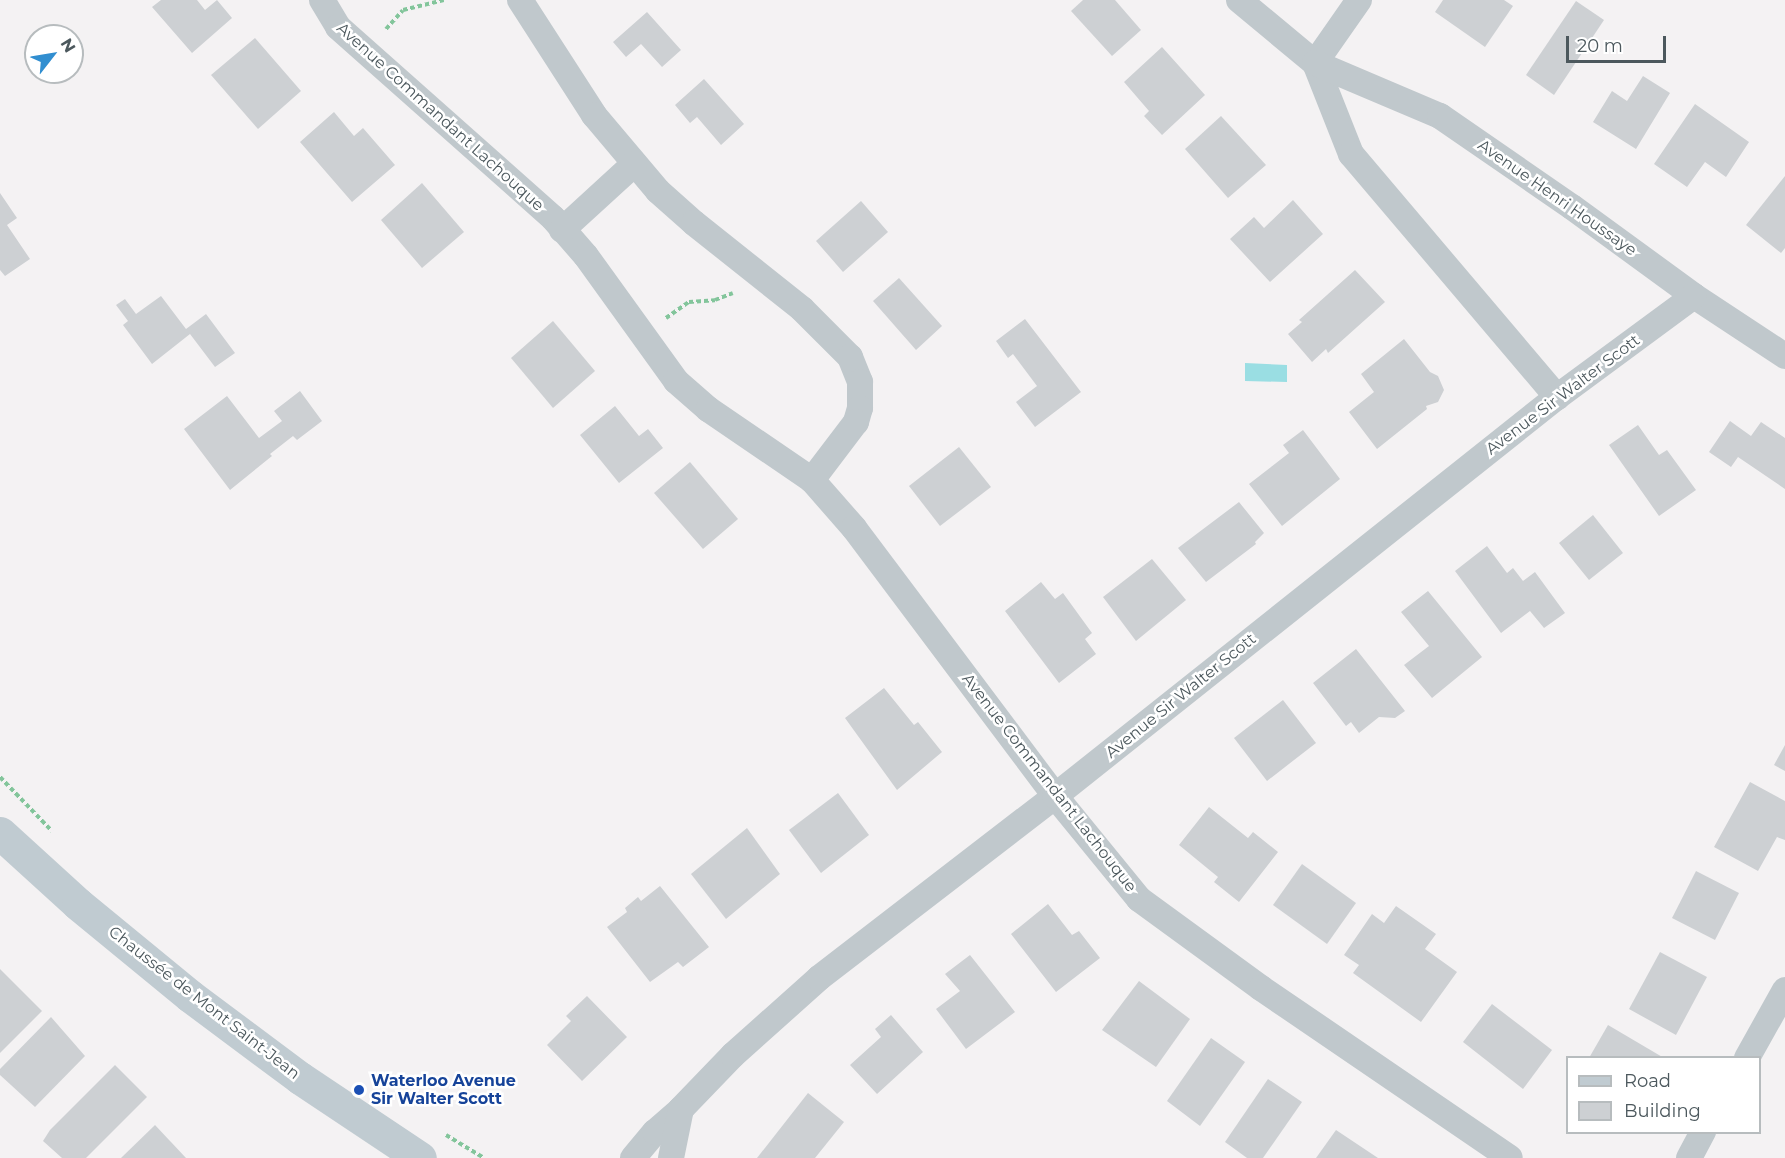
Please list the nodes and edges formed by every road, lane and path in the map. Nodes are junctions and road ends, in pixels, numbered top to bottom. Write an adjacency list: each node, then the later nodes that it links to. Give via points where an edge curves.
1 (322, 0): 6 (street, Avenue Commandant Lachouque, via 338,27)
2 (444, 0): 6 (path, via 403,10)
3 (520, 0): 8 (street, via 571,82)
4 (1239, 0): 7 (street, Avenue Henri Houssaye)
5 (1359, 0): 7 (street)
6 (366, 53): 9 (street, Avenue Commandant Lachouque, via 498,167)
7 (1315, 63): 11 (street, Avenue Henri Houssaye, via 1440,116); 14 (street, Avenue Henri Houssaye, via 1351,154)
8 (634, 164): 9 (street); 10 (street, via 685,215)
9 (562, 230): 12 (street, Avenue Commandant Lachouque, via 586,256)
10 (756, 273): 12 (path, via 728,296 689,302); 15 (street, via 837,342 850,357 860,382 856,422)
11 (1694, 296): 13 (street, Avenue Henri Houssaye); 14 (street, Avenue Sir Walter Scott)
12 (642, 336): 15 (street, Avenue Commandant Lachouque, via 690,394)
13 (1785, 356)
14 (1557, 397): 17 (street, Avenue Sir Walter Scott)
15 (812, 480): 17 (street, Avenue Commandant Lachouque, via 861,537)
16 (0, 777): 18 (path)
17 (1055, 796): 22 (street, Avenue Sir Walter Scott, via 819,978 733,1054); 29 (street, Avenue Commandant Lachouque, via 1139,899 1261,988)
18 (53, 832)
19 (0, 833): 25 (street, Chaussée de Mont Saint-Jean, via 78,904 190,996 300,1078)
20 (1785, 990): 21 (street)
21 (1748, 1056)
22 (681, 1109): 27 (street, Avenue Sir Walter Scott); 28 (street)
23 (444, 1133): 26 (path)
24 (1702, 1134): 30 (street)
25 (420, 1158)
26 (484, 1158)
27 (633, 1158)
28 (671, 1158)
29 (1510, 1158)
30 (1689, 1158)

